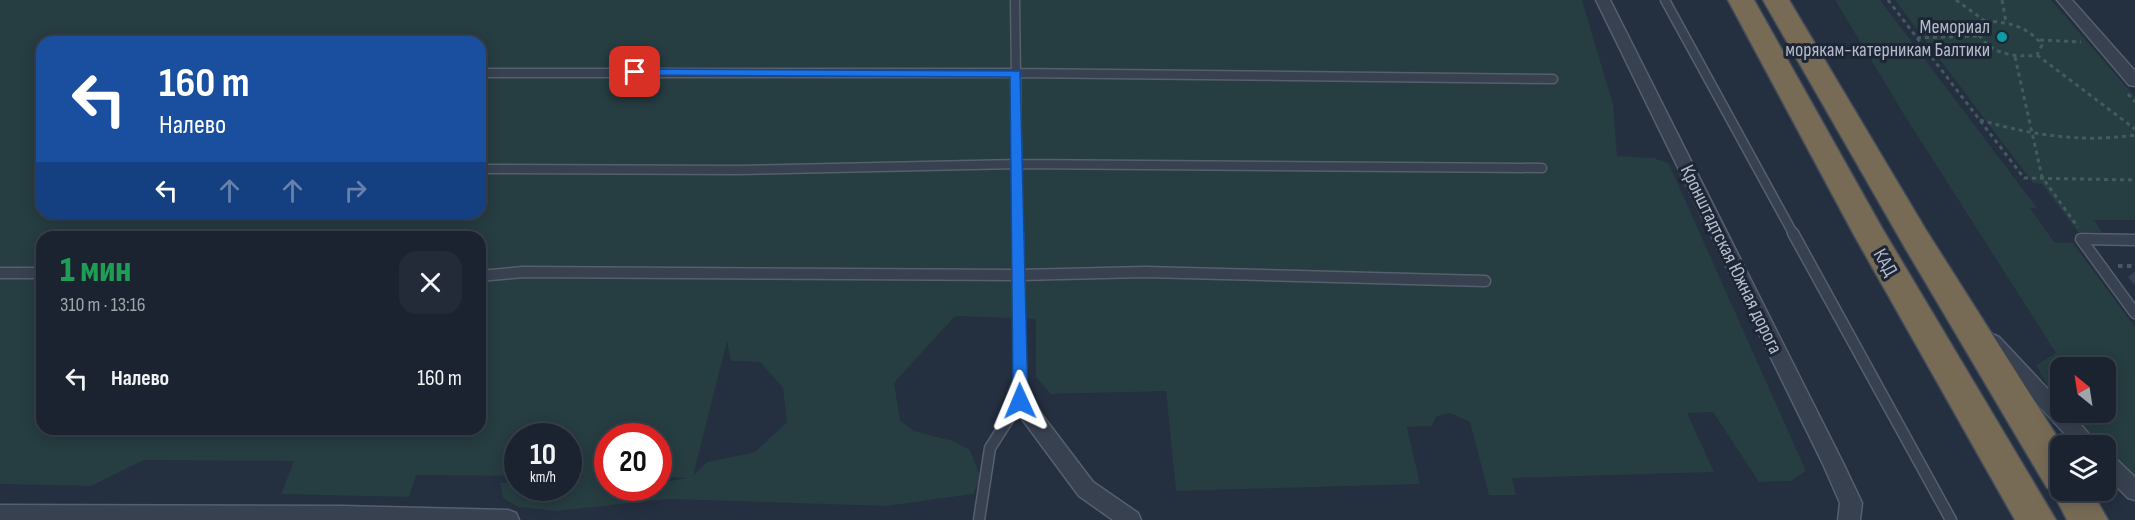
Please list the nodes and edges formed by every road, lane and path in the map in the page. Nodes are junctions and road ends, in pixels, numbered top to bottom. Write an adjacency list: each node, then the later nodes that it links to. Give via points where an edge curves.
1 (1015, 0): 19 (lane)
2 (1603, 0): 51 (street, Кронштадтская Южная дорога, via 1833,463 1851,503)
3 (1665, 0): 52 (lane)
4 (1741, 0): 53 (highway, КАД, via 1870,236)
5 (1776, 0): 38 (highway, КАД)
6 (1888, 0): 13 (path)
7 (1956, 0): 10 (path)
8 (2002, 0): 11 (path)
9 (2064, 0): 21 (street)
10 (1985, 21): 11 (path); 12 (path, via 1975,27)
11 (2006, 22): 14 (path, via 2029,31)
12 (1977, 36): 13 (path); 17 (path, via 1991,49)
13 (1917, 38): 22 (path)
14 (2039, 40): 15 (path); 16 (path, via 2042,45)
15 (2083, 42)
16 (2037, 55): 17 (path); 23 (path)
17 (2014, 57): 24 (path)
18 (486, 73): 19 (lane)
19 (1016, 73): 20 (lane); 26 (lane)
20 (1553, 79)
21 (2135, 81)
22 (1978, 119): 24 (path); 29 (path, via 2024,178)
23 (2135, 129)
24 (2032, 135): 25 (path, via 2081,141); 29 (path)
25 (2135, 135)
26 (1017, 164): 27 (lane); 28 (lane, via 737,171); 36 (lane)
27 (1542, 168)
28 (486, 169)
29 (2042, 177): 30 (path); 31 (path)
30 (2135, 180)
31 (2087, 239): 32 (lane); 39 (lane, via 2081,239)
32 (2135, 240)
33 (0, 273): 34 (lane)
34 (36, 273)
35 (486, 275): 36 (lane, via 523,272)
36 (1019, 275): 37 (lane, via 1145,272); 40 (lane)
37 (1485, 281)
38 (1954, 301): 41 (street); 42 (highway, КАД)
39 (2135, 313)
40 (1020, 401): 49 (lane, via 990,448); 50 (street, via 1086,489)
41 (2079, 435)
42 (2050, 458)
43 (2116, 472): 44 (street)
44 (2135, 491)
45 (2077, 501): 54 (highway)
46 (0, 514): 47 (street)
47 (341, 518): 48 (street)
48 (508, 520)
49 (979, 520)
50 (1130, 520)
51 (1849, 520)
52 (1951, 520)
53 (2036, 520)
54 (2088, 520)

